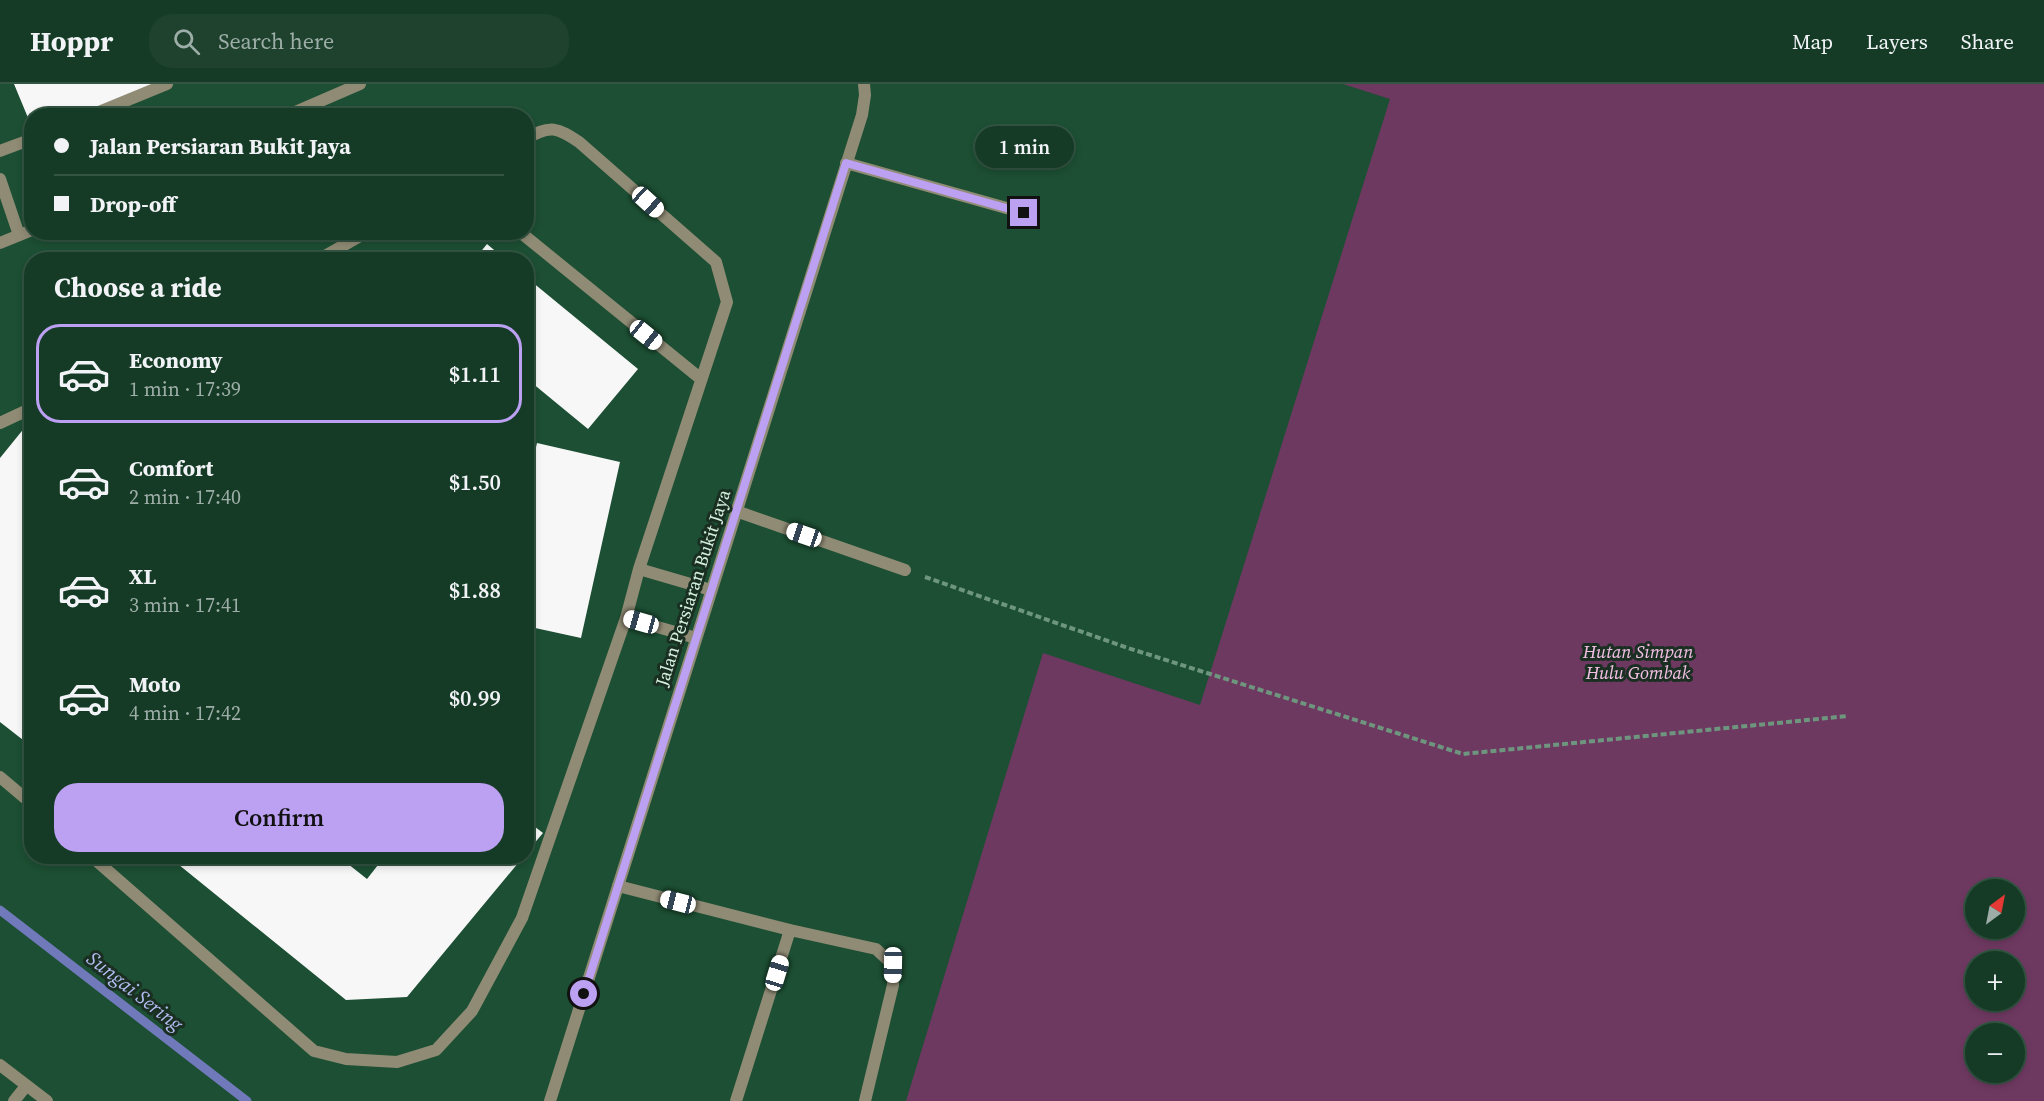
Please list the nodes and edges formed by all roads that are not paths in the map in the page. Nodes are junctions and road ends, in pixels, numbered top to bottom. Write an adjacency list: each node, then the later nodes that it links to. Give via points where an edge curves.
1 (167, 84): 4 (street)
2 (360, 84): 5 (street)
3 (864, 84): 9 (street, Jalan Persiaran Bukit Jaya, via 862,115)
4 (108, 108)
5 (304, 108)
6 (534, 134): 18 (street, via 560,129 579,142 716,262 727,302)
7 (24, 142): 8 (street)
8 (0, 151)
9 (846, 163): 11 (street); 21 (street, Jalan Persiaran Bukit Jaya)
10 (0, 179): 13 (street)
11 (1024, 213)
12 (24, 233): 13 (street)
13 (19, 235): 16 (street)
14 (353, 240): 17 (street)
15 (530, 240): 18 (street)
16 (0, 243)
17 (332, 252)
18 (701, 379): 22 (street)
19 (24, 412): 20 (street)
20 (0, 423)
21 (736, 511): 23 (street); 24 (street, Jalan Persiaran Bukit Jaya)
22 (639, 569): 24 (street); 25 (street)
23 (905, 570)
24 (711, 590): 26 (street, Jalan Persiaran Bukit Jaya)
25 (626, 618): 26 (street); 29 (street, via 522,918 472,1011 436,1050 397,1062 346,1059 314,1051)
26 (696, 638): 30 (street, Jalan Persiaran Bukit Jaya)
27 (0, 777): 28 (street)
28 (24, 797)
29 (100, 864)
30 (618, 886): 31 (street); 36 (street, Jalan Persiaran Bukit Jaya)
31 (790, 930): 37 (street); 38 (street, via 876,949 893,965 893,985)
32 (0, 1065): 33 (street)
33 (26, 1086): 34 (street); 35 (street)
34 (14, 1101)
35 (47, 1101)
36 (550, 1101)
37 (736, 1101)
38 (865, 1101)

